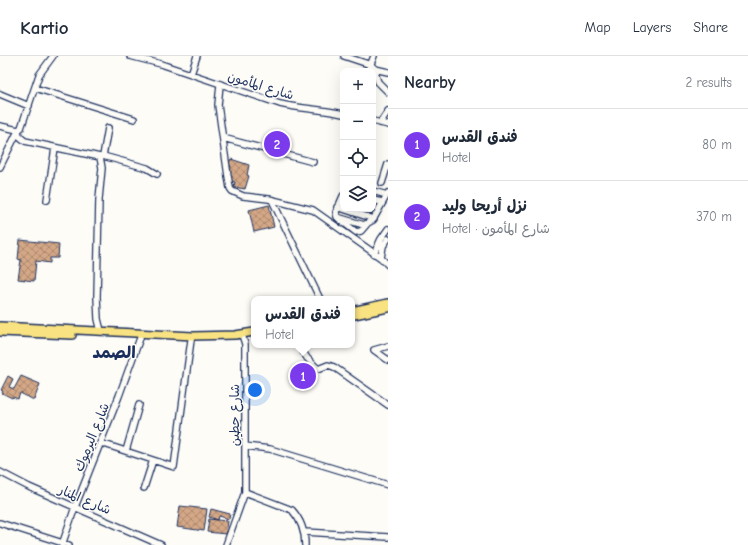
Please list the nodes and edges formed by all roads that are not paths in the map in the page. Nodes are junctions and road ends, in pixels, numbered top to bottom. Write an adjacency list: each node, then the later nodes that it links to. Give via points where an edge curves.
1 (52, 56): 12 (street, via 39,75)
2 (130, 56): 9 (street, شارع المأمون)
3 (197, 56): 9 (street)
4 (344, 56): 6 (street)
5 (374, 56): 6 (street)
6 (370, 68)
7 (376, 69): 8 (street)
8 (388, 72)
9 (191, 74): 11 (street, شارع المأمون)
10 (376, 78): 13 (street)
11 (220, 85): 17 (street, شارع المأمون, via 280,104); 25 (street, via 218,105)
12 (35, 88): 15 (street); 18 (street)
13 (388, 92)
14 (0, 94): 15 (street)
15 (29, 106): 24 (street)
16 (388, 111): 20 (street)
17 (340, 113)
18 (134, 119)
19 (376, 122): 20 (street)
20 (380, 123): 21 (street)
21 (388, 125)
22 (0, 126): 24 (street)
23 (108, 128): 27 (street)
24 (18, 130): 26 (street, via 19,136 25,141); 30 (street)
25 (223, 138): 28 (street); 36 (street, via 232,191 244,196)
26 (56, 148): 27 (street); 35 (street)
27 (101, 157): 31 (street, via 147,168); 60 (street, via 97,297)
28 (313, 162)
29 (388, 164): 32 (street)
30 (0, 168)
31 (157, 174)
32 (382, 183)
33 (376, 192): 34 (street)
34 (387, 194): 39 (street)
35 (47, 200)
36 (272, 200): 48 (street, via 313,210); 51 (street)
37 (376, 201): 39 (street)
38 (340, 202): 40 (street)
39 (382, 202): 41 (street)
40 (337, 208): 43 (street); 44 (street)
41 (376, 209)
42 (375, 212): 44 (street)
43 (337, 217): 45 (street); 45 (street, via 356,232 361,231)
44 (374, 219): 45 (street)
45 (367, 224)
46 (388, 229): 48 (street)
47 (388, 239): 49 (street, via 383,246)
48 (374, 254): 49 (street)
49 (381, 258): 50 (street)
50 (388, 265)
51 (319, 296)
52 (388, 299): 54 (main road)
53 (388, 303): 54 (main road)
54 (378, 305): 56 (main road)
55 (388, 308): 57 (main road)
56 (355, 310)
57 (355, 315)
58 (0, 326): 60 (main road)
59 (0, 332): 63 (main road)
60 (101, 332): 61 (main road, via 193,336)
61 (251, 332)
62 (251, 337): 64 (main road)
63 (140, 338): 65 (main road); 71 (street, شارع اليرموك)
64 (243, 338): 65 (main road); 72 (street, شارع حطين)
65 (191, 340): 74 (street, via 174,467)
66 (388, 346): 68 (street, via 374,350)
67 (301, 348): 70 (street, via 318,369 328,365 334,367)
68 (388, 360)
69 (139, 404): 73 (street)
70 (388, 405)
71 (101, 443): 73 (street); 79 (street, شارع اليرموك)
72 (245, 446): 76 (street, via 270,449); 78 (street, شارع حطين)
73 (126, 451): 74 (street)
74 (152, 460): 77 (street)
75 (0, 472): 79 (street, شارع المنار)
76 (388, 485)
77 (144, 488)
78 (245, 492): 81 (street, via 292,510); 86 (street, شارع حطين)
79 (75, 507): 83 (street, شارع اليرموك); 85 (street, شارع المنار)
80 (0, 524): 83 (street)
81 (305, 532): 82 (street); 87 (street)
82 (388, 537)
83 (62, 544): 84 (street)
84 (69, 545)
85 (161, 545)
86 (226, 545)
87 (305, 545)

